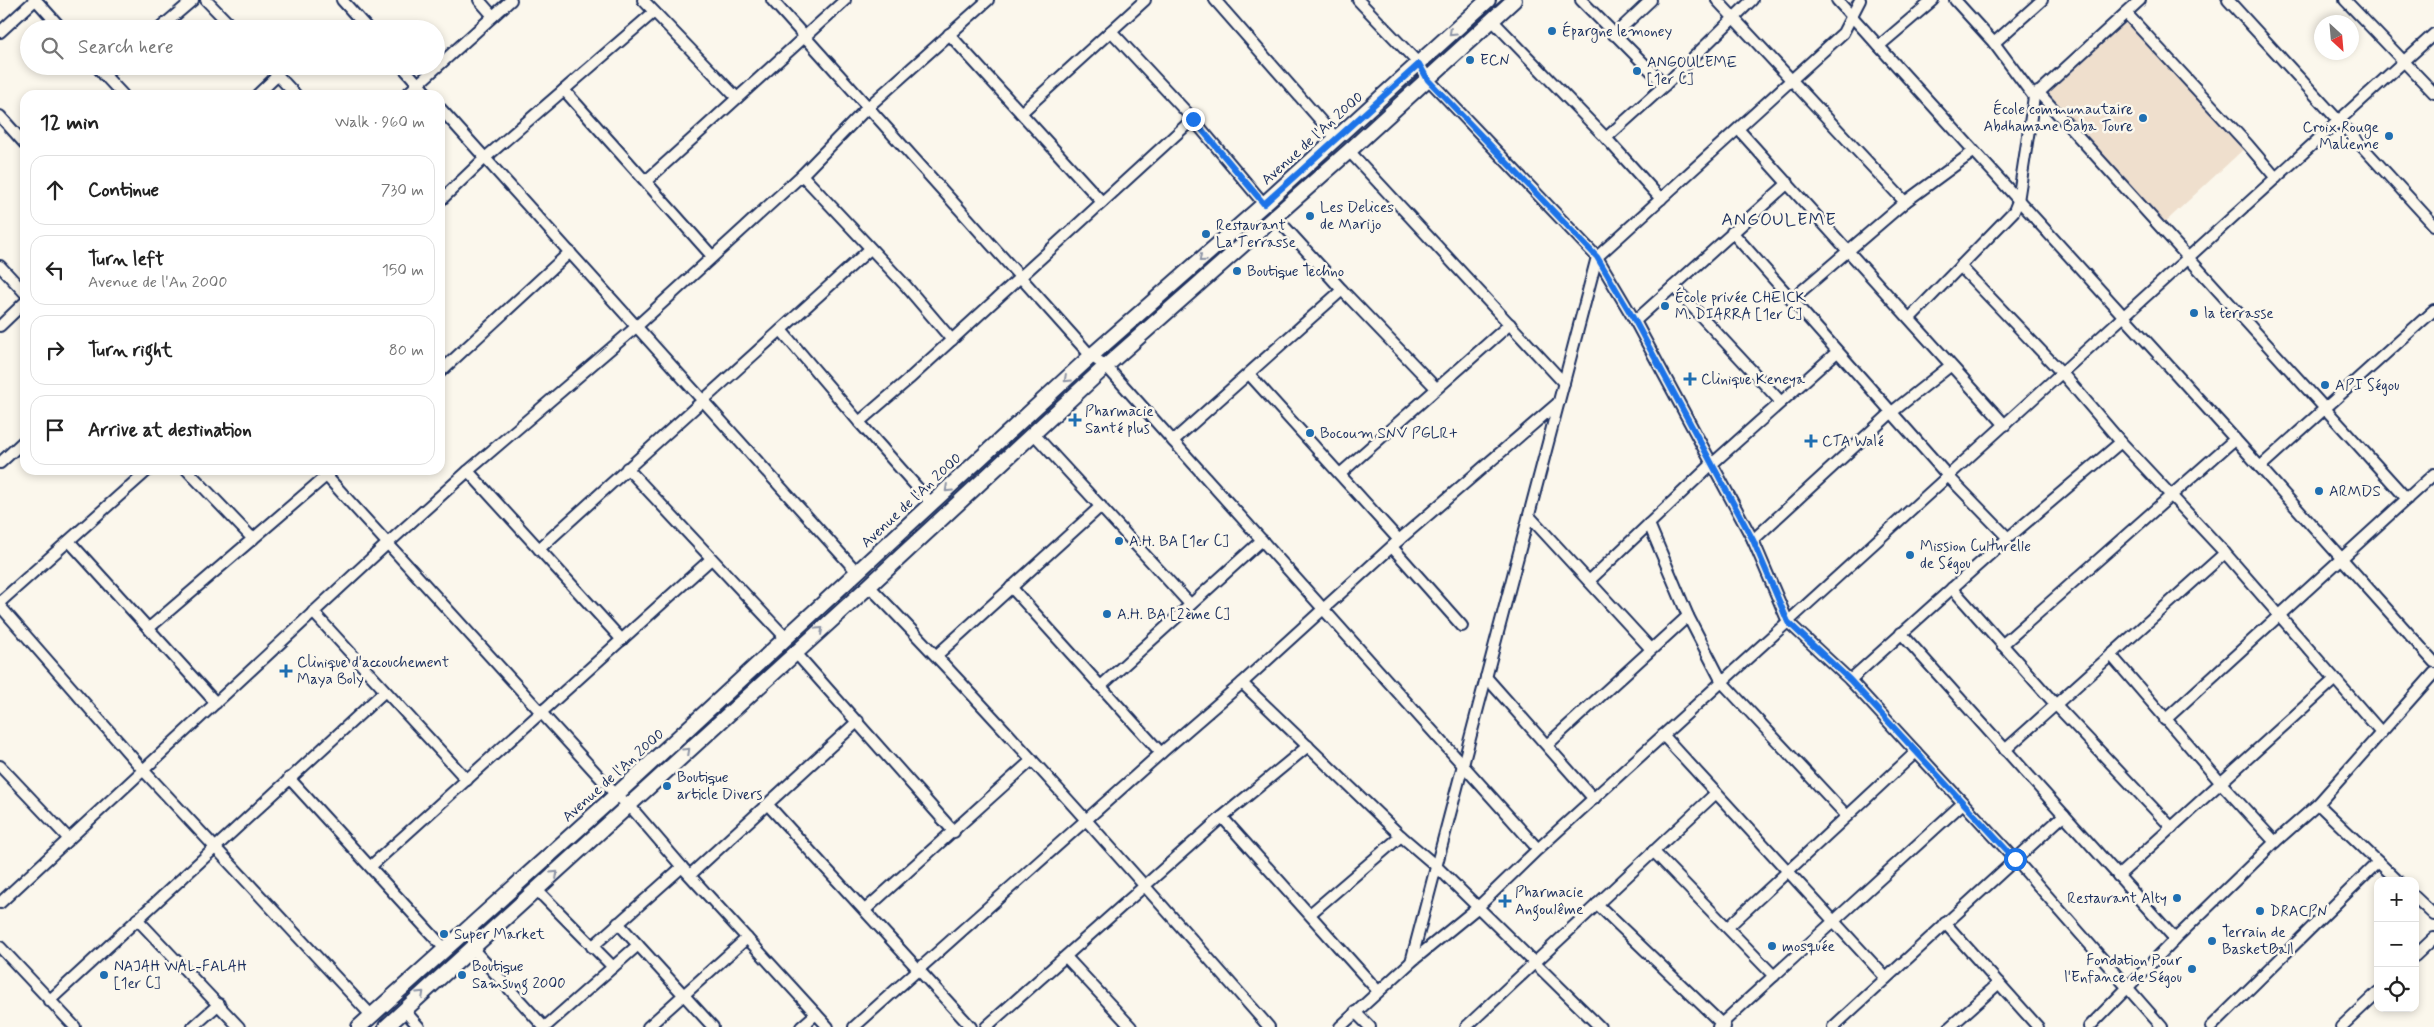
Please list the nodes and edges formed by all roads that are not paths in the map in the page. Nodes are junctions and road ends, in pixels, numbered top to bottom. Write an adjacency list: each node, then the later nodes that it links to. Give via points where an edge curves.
1 (35, 0): 33 (street); 39 (street)
2 (193, 0): 34 (street)
3 (206, 0): 35 (street)
4 (342, 0): 36 (street)
5 (479, 0): 30 (street)
6 (511, 0): 30 (street)
7 (643, 0): 28 (street)
8 (772, 0): 43 (street)
9 (845, 0): 43 (street)
10 (988, 0): 40 (street)
11 (1145, 0): 38 (street)
12 (1215, 0): 74 (street)
13 (1488, 0): 48 (main road, Avenue de l'An 2000, one-way to 48)
14 (1514, 0): 37 (main road)
15 (1581, 0): 42 (street)
16 (1651, 0): 42 (street)
17 (1717, 0): 32 (street)
18 (1752, 0): 32 (street)
19 (1837, 0): 31 (street)
20 (1860, 0): 31 (street)
21 (1933, 0): 45 (street)
22 (1955, 0): 44 (street)
23 (2042, 0): 44 (street)
24 (2140, 0): 29 (street)
25 (2228, 0): 71 (street)
26 (2345, 0): 47 (street)
27 (1365, 2): 48 (street)
28 (654, 12): 62 (street); 65 (street)
29 (2126, 13): 64 (street); 80 (street)
30 (493, 16): 46 (street)
31 (1851, 16): 45 (street); 54 (street, via 1844,33)
32 (1732, 18): 54 (street); 56 (street)
33 (54, 20)
34 (170, 20)
35 (225, 20)
36 (360, 20)
37 (1492, 20): 53 (main road); 75 (street)
38 (1111, 31): 67 (street); 70 (street)
39 (0, 32)
40 (949, 34): 66 (street); 67 (street)
41 (2434, 34): 47 (street)
42 (1614, 35): 56 (street)
43 (805, 36): 65 (street); 66 (street)
44 (1994, 43): 64 (street)
45 (1879, 46): 77 (street)
46 (445, 60)
47 (2404, 61): 63 (street); 71 (street)
48 (1419, 64): 53 (street); 74 (main road, Avenue de l'An 2000)
49 (104, 75): 57 (street)
50 (278, 75): 58 (street); 59 (street)
51 (410, 75): 55 (street)
52 (428, 75): 55 (street)
53 (1428, 80): 76 (main road); 96 (street)
54 (1792, 81): 72 (street); 87 (street)
55 (418, 84): 60 (street); 61 (street)
56 (1665, 85): 75 (street)
57 (118, 90)
58 (262, 90)
59 (292, 90)
60 (411, 90)
61 (423, 90)
62 (564, 90): 78 (street); 81 (street)
63 (2434, 93)
64 (2036, 94): 85 (street); 97 (street)
65 (737, 98): 81 (street)
66 (868, 107): 79 (street); 100 (street)
67 (1022, 112): 86 (street)
68 (445, 114): 78 (street)
69 (0, 116): 73 (street)
70 (1193, 119): 86 (street); 88 (street)
71 (2338, 121): 80 (street); 90 (street)
72 (1739, 130): 82 (street); 84 (street)
73 (20, 138)
74 (1336, 138): 88 (main road, Avenue de l'An 2000)
75 (1606, 138): 84 (street)
76 (1350, 151): 89 (main road); 110 (street)
77 (1973, 152): 85 (street); 87 (street)
78 (485, 158): 83 (street); 94 (street)
79 (802, 175): 92 (street); 95 (street)
80 (2276, 178): 97 (street)
81 (646, 181): 95 (street)
82 (1788, 183): 91 (street); 93 (street)
83 (445, 196)
84 (1661, 199): 96 (street)
85 (2018, 201): 99 (street, via 2014,211); 107 (street)
86 (1102, 202): 100 (street)
87 (1905, 202): 93 (street)
88 (1264, 204): 116 (main road, Avenue de l'An 2000, one-way to 116)
89 (1274, 215): 103 (street); 117 (main road)
90 (2434, 225)
91 (1732, 232): 101 (street); 104 (street)
92 (870, 248): 113 (street); 114 (street)
93 (1850, 251): 104 (street); 108 (street)
94 (570, 252): 112 (street); 119 (street)
95 (712, 256): 112 (street)
96 (1597, 257): 109 (street); 122 (street)
97 (2188, 258): 107 (street); 127 (street)
98 (0, 266): 102 (street)
99 (1960, 266): 108 (street); 120 (street)
100 (1020, 277): 114 (street); 116 (street)
101 (1674, 287): 109 (street); 126 (street)
102 (20, 288)
103 (1342, 290): 121 (street); 123 (street)
104 (1791, 300): 115 (street)
105 (20, 307): 111 (street)
106 (2434, 310): 127 (street)
107 (2124, 316): 120 (street); 132 (street)
108 (1910, 318): 118 (street)
109 (1635, 321): 137 (street)
110 (1510, 324): 122 (street); 123 (street)
111 (0, 326)
112 (636, 327): 124 (street); 140 (street)
113 (781, 330): 124 (street); 129 (street)
114 (952, 340): 129 (street)
115 (1837, 352): 126 (street); 128 (street)
116 (1091, 356): 117 (street); 150 (main road, Avenue de l'An 2000, one-way to 150)
117 (1106, 366): 131 (main road); 133 (street)
118 (1950, 366): 128 (street); 130 (street)
119 (445, 367)
120 (2062, 373): 130 (street); 134 (street)
121 (1249, 374): 133 (street); 141 (street)
122 (1564, 384): 125 (street)
123 (1436, 388): 141 (street)
124 (703, 400): 139 (street); 165 (street)
125 (1559, 402): 152 (street); 159 (street)
126 (1782, 402): 137 (street)
127 (2325, 408): 138 (street); 149 (street)
128 (1892, 412): 147 (street); 157 (street)
129 (859, 422): 150 (street)
130 (2005, 425): 147 (street)
131 (1034, 433): 151 (street); 167 (main road)
132 (2235, 439): 138 (street); 148 (street)
133 (1173, 441): 156 (street)
134 (2121, 442): 148 (street); 154 (street)
135 (20, 445): 136 (street)
136 (0, 463)
137 (1712, 464): 153 (street); 157 (street)
138 (2260, 467): 163 (street)
139 (627, 468): 161 (street); 164 (street)
140 (468, 471): 160 (street); 161 (street)
141 (1340, 474): 159 (street)
142 (2434, 474): 149 (street)
143 (142, 475): 158 (street)
144 (192, 475): 155 (street)
145 (323, 475): 155 (street)
146 (329, 475): 160 (street)
147 (1948, 476): 154 (street); 176 (street)
148 (2170, 494): 162 (street); 182 (street)
149 (2407, 498): 163 (street)
150 (932, 504): 165 (main road, Avenue de l'An 2000)
151 (1101, 506): 168 (street); 171 (street)
152 (1529, 516): 166 (street); 189 (street)
153 (1649, 524): 166 (street); 174 (street)
154 (2008, 538): 169 (street)
155 (253, 539): 178 (street)
156 (1262, 540): 171 (street); 172 (street)
157 (1753, 540): 176 (street)
158 (69, 541): 170 (street); 178 (street)
159 (1395, 543): 172 (street); 177 (street)
160 (387, 544): 173 (street); 198 (street)
161 (539, 549): 181 (street)
162 (2224, 553): 175 (street); 186 (street)
163 (2342, 558): 175 (street); 187 (street)
164 (711, 559): 180 (street); 181 (street)
165 (857, 572): 180 (main road, Avenue de l'An 2000)
166 (1589, 581): 183 (street)
167 (869, 586): 184 (main road, one-way to 167); 185 (street)
168 (1012, 587): 185 (street); 194 (street)
169 (1952, 588): 179 (street); 182 (street)
170 (0, 604): 211 (street)
171 (1190, 604): 194 (street)
172 (1322, 608): 193 (street); 209 (street)
173 (313, 612): 195 (street); 196 (street)
174 (1688, 616): 183 (street); 192 (street)
175 (2278, 616): 190 (street); 199 (street)
176 (1788, 622): 191 (street); 192 (street)
177 (1462, 626)
178 (149, 628): 196 (street)
179 (1901, 633): 191 (street); 205 (street)
180 (786, 638): 216 (main road, Avenue de l'An 2000)
181 (622, 640): 198 (street)
182 (2002, 644): 197 (street)
183 (1651, 649): 203 (street)
184 (795, 652): 200 (street); 220 (main road, one-way to 184)
185 (937, 655): 208 (street)
186 (2111, 655): 197 (street); 199 (street)
187 (2434, 662)
188 (2434, 673): 201 (street)
189 (1486, 677): 203 (street); 209 (street)
190 (2335, 678): 201 (street); 214 (street)
191 (1850, 680): 207 (street)
192 (1722, 682): 202 (street); 223 (street)
193 (1242, 683): 204 (street); 206 (street)
194 (1101, 686): 206 (street)
195 (385, 691): 212 (street); 213 (street)
196 (216, 703): 211 (street)
197 (2056, 705): 205 (street); 226 (street)
198 (541, 713): 213 (street); 216 (street)
199 (2165, 720): 214 (street)
200 (858, 721): 221 (street); 227 (street)
201 (2381, 732): 219 (street)
202 (1664, 735): 215 (street); 217 (street)
203 (1547, 745): 217 (street)
204 (1308, 746): 224 (street); 228 (street)
205 (2005, 750): 222 (street)
206 (1161, 752): 225 (street)
207 (1916, 752): 218 (street); 223 (street)
208 (1032, 760): 225 (street); 227 (street)
209 (1463, 766): 232 (street); 237 (street)
210 (1, 769): 229 (street)
211 (144, 771): 229 (street); 231 (street)
212 (289, 778): 231 (street); 236 (street)
213 (467, 780): 236 (street)
214 (2221, 784): 226 (street); 230 (street)
215 (1716, 793): 233 (street); 239 (street)
216 (616, 795): 220 (street); 264 (main road, Avenue de l'An 2000)
217 (1594, 799): 232 (street)
218 (1962, 803): 234 (street); 253 (street)
219 (2318, 804): 230 (street); 235 (street)
220 (629, 805): 238 (street); 244 (main road, one-way to 220)
221 (768, 806): 240 (street); 249 (street)
222 (2064, 815): 234 (street); 241 (street)
223 (1847, 816): 239 (street)
224 (1222, 817): 243 (street); 250 (street)
225 (1086, 820): 243 (street); 270 (street)
226 (2172, 828): 241 (street)
227 (954, 832): 249 (street)
228 (1401, 836): 237 (street); 250 (street)
229 (69, 840): 246 (street)
230 (2275, 842): 259 (street)
231 (214, 847): 252 (street); 283 (street)
232 (1538, 849): 248 (street)
233 (1653, 851): 247 (street); 256 (street)
234 (2015, 859): 255 (street); 274 (street)
235 (2378, 862): 242 (street); 310 (street)
236 (371, 866): 264 (street)
237 (1436, 866): 248 (street); 267 (street)
238 (682, 867): 240 (street); 254 (street)
239 (1788, 871): 253 (street); 256 (street)
240 (690, 876): 257 (street)
241 (2118, 876): 259 (street)
242 (2394, 877)
243 (1145, 885): 266 (street); 301 (street)
244 (537, 890): 262 (main road); 263 (street)
245 (2419, 901): 251 (street)
246 (0, 902)
247 (1597, 904): 268 (street); 285 (street)
248 (1477, 908): 267 (street); 268 (street)
249 (865, 910): 270 (street)
250 (1310, 914): 275 (street)
251 (2434, 915)
252 (137, 919): 278 (street); 279 (street)
253 (1834, 921): 271 (street); 272 (street)
254 (618, 923): 260 (street); 263 (street)
255 (1945, 923): 272 (street); 273 (street)
256 (1728, 927): 271 (street)
257 (747, 938): 276 (street); 282 (street)
258 (2434, 938): 265 (street)
259 (2174, 939): 274 (street)
260 (638, 945): 269 (street); 276 (street)
261 (0, 947): 278 (street)
262 (471, 947): 280 (main road, one-way to 262); 292 (street)
263 (592, 947): 269 (street)
264 (445, 949): 283 (main road, Avenue de l'An 2000)
265 (2419, 952)
266 (1066, 957): 299 (street); 300 (street)
267 (1411, 962): 275 (street)
268 (1535, 964): 284 (street); 304 (street)
269 (613, 967): 292 (street)
270 (919, 969): 297 (street); 298 (street)
271 (1774, 976): 285 (street)
272 (1886, 978): 305 (street)
273 (1999, 983): 306 (street); 307 (street)
274 (2127, 989): 308 (street); 309 (street)
275 (1378, 991): 281 (street)
276 (683, 995): 293 (street); 294 (street)
277 (2374, 996): 311 (street)
278 (49, 1000): 286 (street)
279 (219, 1004): 287 (street); 288 (street)
280 (404, 1010): 290 (main road); 291 (street)
281 (1356, 1012): 302 (street); 303 (street)
282 (816, 1014): 295 (street); 296 (street)
283 (371, 1015): 289 (main road, Avenue de l'An 2000)
284 (1597, 1026)
285 (1722, 1026)
286 (75, 1027)
287 (194, 1027)
288 (239, 1027)
289 (359, 1027)
290 (386, 1027)
291 (420, 1027)
292 (545, 1027)
293 (648, 1027)
294 (713, 1027)
295 (801, 1027)
296 (828, 1027)
297 (854, 1027)
298 (971, 1027)
299 (986, 1027)
300 (1131, 1027)
301 (1269, 1027)
302 (1340, 1027)
303 (1370, 1027)
304 (1466, 1027)
305 (1833, 1027)
306 (1950, 1027)
307 (2038, 1027)
308 (2089, 1027)
309 (2162, 1027)
310 (2211, 1027)
311 (2341, 1027)

